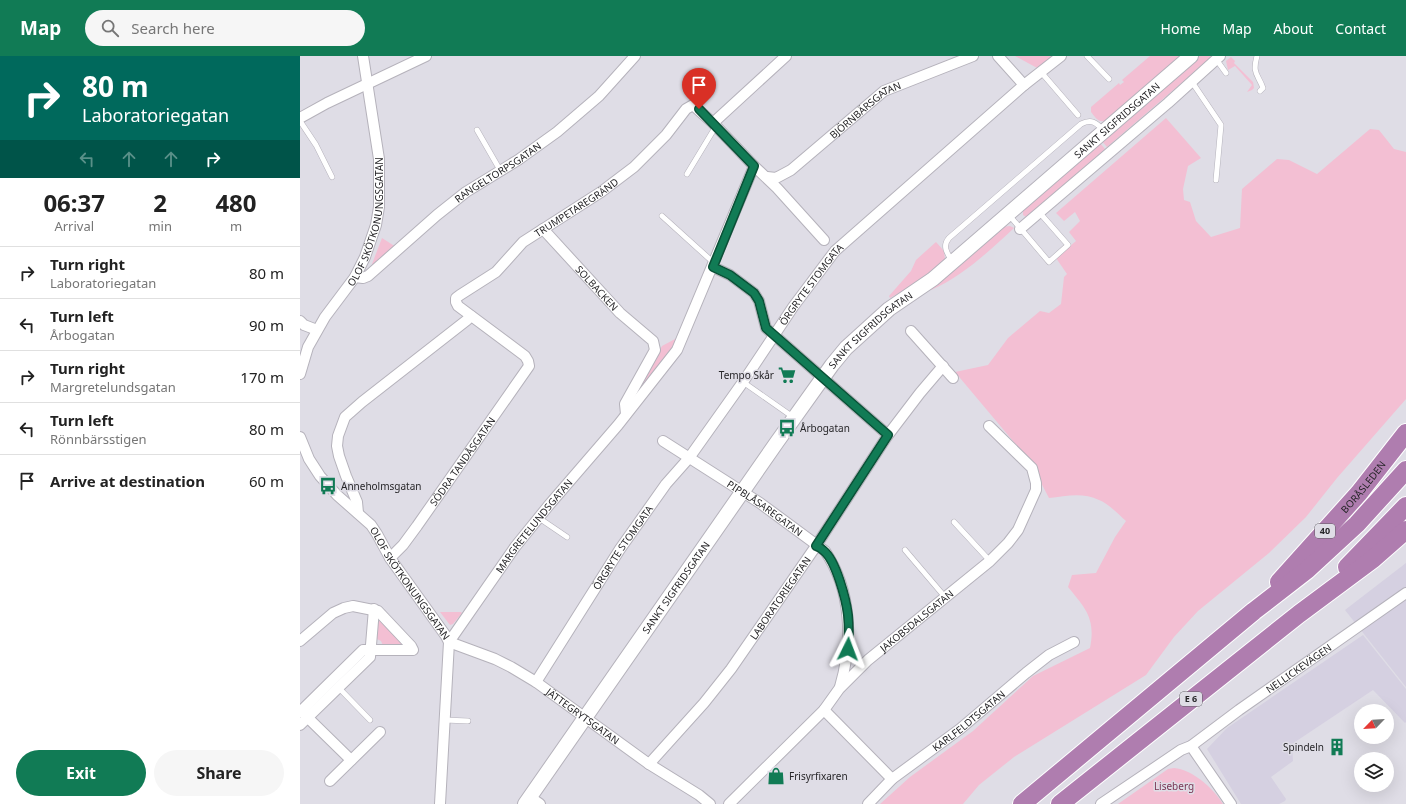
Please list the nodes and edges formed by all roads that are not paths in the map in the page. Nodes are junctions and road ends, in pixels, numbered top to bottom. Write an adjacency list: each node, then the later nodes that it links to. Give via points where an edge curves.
1 (363, 56): 16 (street, OLOF SKÖTKONUNGSGATAN)
2 (426, 56): 16 (street)
3 (635, 56): 25 (street, RANGELTORPSGATAN, via 593,101 538,146)
4 (786, 56): 21 (street)
5 (973, 56): 28 (street, BJÖRNBÄRSGATAN, via 884,91 791,170 776,178)
6 (998, 56): 17 (street)
7 (1061, 56): 12 (street, ÖRGRYTE STOMGATA)
8 (1087, 56): 14 (lane)
9 (1190, 56): 23 (street, SANKT SIGFRIDSGATAN)
10 (1257, 56): 18 (lane, via 1255,71 1263,88)
11 (1218, 58): 13 (lane); 15 (street, SANKT SIGFRIDSGATAN)
12 (1041, 72): 17 (street, ÖRGRYTE STOMGATA); 19 (lane)
13 (1226, 74)
14 (1109, 79)
15 (1192, 82): 29 (lane, via 1221,125); 30 (street, SANKT SIGFRIDSGATAN)
16 (368, 84): 20 (street); 38 (street, OLOF SKÖTKONUNGSGATAN, via 379,159 379,207 373,236)
17 (1024, 85): 43 (street, ÖRGRYTE STOMGATA, via 835,251)
18 (1260, 91)
19 (1078, 115)
20 (300, 119): 27 (lane)
21 (714, 124): 24 (street); 26 (lane); 34 (street, TRUMPETAREGRÄND, via 693,105 686,109 666,135 634,167)
22 (477, 130): 25 (lane)
23 (1104, 131): 31 (street, SANKT SIGFRIDSGATAN); 36 (lane, via 1094,122 1081,124 949,238 945,247)
24 (754, 166): 28 (street); 37 (street, MARGRETELUNDSGATAN)
25 (500, 170): 38 (street, RANGELTORPSGATAN, via 460,197 368,276)
26 (687, 174)
27 (332, 177)
28 (767, 177): 35 (street)
29 (1216, 180)
30 (1039, 212): 33 (street, SANKT SIGFRIDSGATAN); 33 (lane, via 1068,245 1049,262)
31 (1008, 214): 33 (lane); 36 (street, SANKT SIGFRIDSGATAN)
32 (662, 216): 37 (lane)
33 (1020, 228)
34 (544, 229): 39 (street, TRUMPETAREGRÄND, via 523,242 496,272 456,298 458,306); 44 (street, SOLBACKEN, via 620,313)
35 (824, 240)
36 (953, 262): 47 (street, SANKT SIGFRIDSGATAN, via 866,328)
37 (714, 265): 43 (street, via 754,293 759,301 766,328); 50 (street, MARGRETELUNDSGATAN, via 677,350)
38 (354, 277): 41 (street, OLOF SKÖTKONUNGSGATAN)
39 (471, 316): 61 (street, via 345,417 337,446 357,502); 68 (street, SÖDRA TANDÅSGATAN, via 525,356 528,366 403,546)
40 (300, 321): 41 (street)
41 (317, 330): 46 (street, OLOF SKÖTKONUNGSGATAN, via 308,347)
42 (911, 331): 45 (street)
43 (774, 336): 47 (street); 49 (street, ÖRGRYTE STOMGATA)
44 (655, 344): 50 (street, MARGRETELUNDSGATAN, via 655,350 625,404)
45 (943, 366): 48 (street); 54 (street, LABORATORIEGATAN)
46 (300, 374)
47 (822, 378): 51 (street, SANKT SIGFRIDSGATAN); 54 (street)
48 (953, 378)
49 (743, 382): 51 (lane); 57 (street, ÖRGRYTE STOMGATA)
50 (626, 414): 62 (street, MARGRETELUNDSGATAN)
51 (794, 418): 59 (street, SANKT SIGFRIDSGATAN)
52 (989, 426): 69 (street, JAKOBSDALSGATAN, via 1032,468 1036,483 1036,490 1018,530)
53 (1406, 433): 73 (highway, BORÅSLEDEN / 40, via 1359,493)
54 (888, 435): 66 (street, LABORATORIEGATAN)
55 (300, 437): 61 (street, OLOF SKÖTKONUNGSGATAN, via 309,459 320,476)
56 (663, 441): 57 (street, PIPBLÅSAREGATAN)
57 (689, 458): 59 (street, PIPBLÅSAREGATAN); 79 (street, ÖRGRYTE STOMGATA, via 666,484 620,549)
58 (1406, 470): 73 (highway, via 1325,555)
59 (742, 492): 66 (street, PIPBLÅSAREGATAN); 84 (street, SANKT SIGFRIDSGATAN)
60 (1406, 506): 74 (highway, E 6)
61 (358, 513): 68 (street, OLOF SKÖTKONUNGSGATAN, via 371,525)
62 (539, 518): 65 (lane); 76 (street, MARGRETELUNDSGATAN)
63 (954, 522): 69 (lane)
64 (1406, 530): 74 (highway, via 1373,559)
65 (567, 537)
66 (816, 546): 81 (street, PIPBLÅSAREGATAN, via 825,551 831,560 848,615 849,638 845,670); 92 (street, LABORATORIEGATAN, via 731,669)
67 (905, 550): 71 (lane)
68 (390, 558): 76 (street, OLOF SKÖTKONUNGSGATAN)
69 (990, 561): 71 (street, JAKOBSDALSGATAN)
70 (1406, 593): 90 (street, NELLICKEVÄGEN, via 1238,710)
71 (945, 597): 81 (street, JAKOBSDALSGATAN, via 868,660)
72 (374, 609): 75 (street, via 353,606 337,610); 78 (street); 78 (street, via 413,650)
73 (1254, 611): 100 (highway)
74 (1299, 614): 101 (highway, E 6)
75 (300, 641)
76 (449, 642): 79 (street, JÄTTEGRYTSGATAN, via 495,659); 86 (street, OLOF SKÖTKONUNGSGATAN)
77 (1074, 642): 93 (street, KARLFELDTSGATAN, via 1049,655 960,729)
78 (370, 651): 80 (street, via 370,657); 83 (street, via 363,650)
79 (536, 682): 84 (street, JÄTTEGRYTSGATAN)
80 (339, 688): 83 (street); 85 (lane)
81 (839, 689): 82 (street, JAKOBSDALSGATAN)
82 (824, 710): 93 (street); 98 (street, JAKOBSDALSGATAN)
83 (303, 713): 88 (street); 91 (street)
84 (585, 717): 92 (street, JÄTTEGRYTSGATAN); 95 (street, SANKT SIGFRIDSGATAN)
85 (370, 720)
86 (445, 720): 87 (lane); 96 (street, OLOF SKÖTKONUNGSGATAN)
87 (468, 721)
88 (300, 725)
89 (380, 732): 91 (street)
90 (1191, 746): 102 (street, NELLICKEVÄGEN, via 1181,750); 103 (street)
91 (351, 760): 94 (street)
92 (649, 764): 97 (street, JÄTTEGRYTSGATAN)
93 (892, 779): 99 (street, KARLFELDTSGATAN)
94 (330, 781)
95 (532, 802)
96 (440, 804)
97 (710, 804)
98 (729, 804)
99 (868, 804)
100 (1022, 804)
101 (1060, 804)
102 (1101, 804)
103 (1231, 804)

